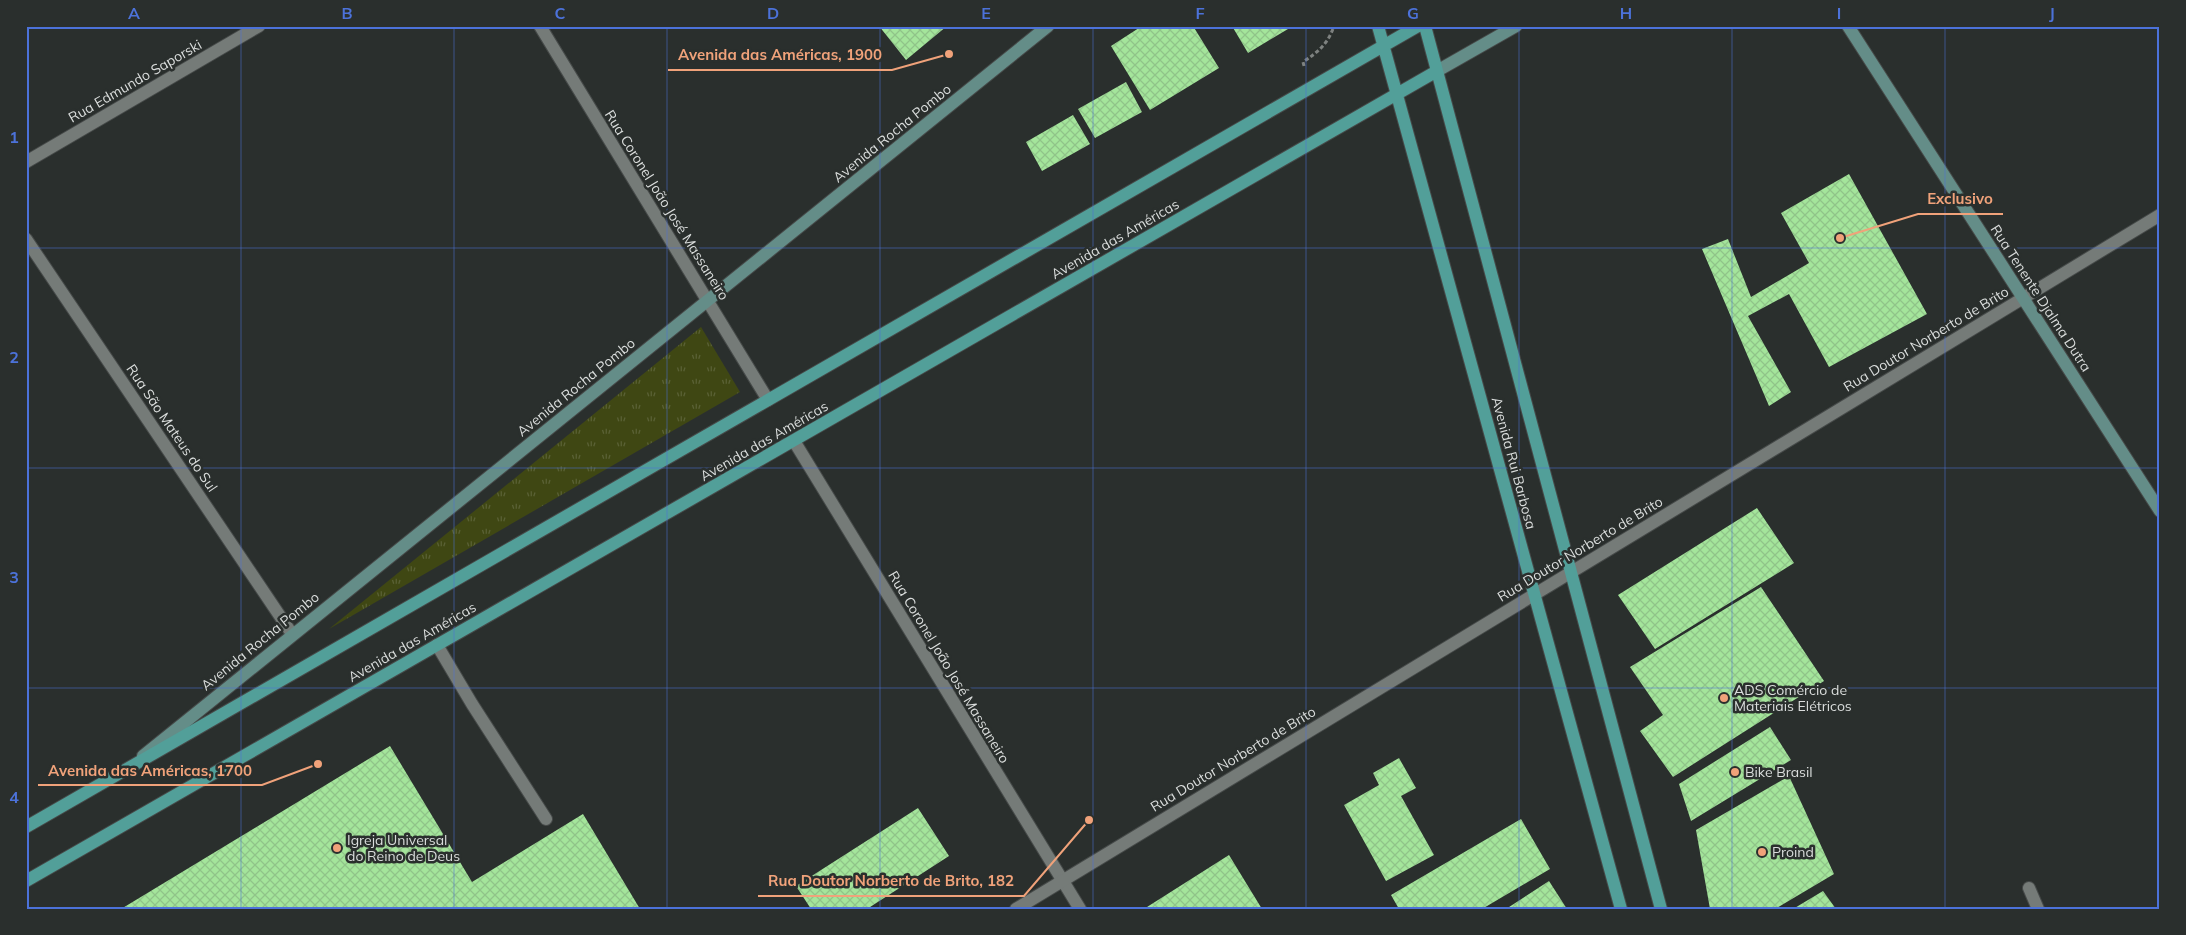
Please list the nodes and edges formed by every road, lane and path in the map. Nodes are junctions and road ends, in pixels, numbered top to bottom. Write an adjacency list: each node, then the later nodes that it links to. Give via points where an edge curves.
1 (259, 26): 14 (street, Rua Edmundo Saporski)
2 (540, 26): 18 (street, Rua Coronel João José Massaneiro)
3 (1048, 26): 18 (main road, Avenida Rocha Pombo)
4 (1334, 26): 11 (path, via 1329,40)
5 (1378, 26): 10 (main road, Avenida Rui Barbosa)
6 (1418, 26): 10 (main road)
7 (1424, 26): 12 (main road, Avenida Rui Barbosa)
8 (1516, 26): 12 (main road, Avenida das Américas)
9 (1848, 26): 17 (main road, Rua Tenente Djalma Dutra)
10 (1383, 46): 13 (main road, Avenida Rui Barbosa); 19 (main road)
11 (1303, 62)
12 (1437, 72): 13 (main road, Avenida das Américas); 22 (main road, Avenida Rui Barbosa)
13 (1397, 95): 20 (main road, Avenida das Américas); 23 (main road, Avenida Rui Barbosa)
14 (26, 162)
15 (2160, 215): 17 (street, Rua Doutor Norberto de Brito)
16 (26, 239): 24 (street, Rua São Mateus do Sul)
17 (2023, 298): 21 (main road, Rua Tenente Djalma Dutra); 22 (street, Rua Doutor Norberto de Brito)
18 (708, 300): 19 (street, Rua Coronel João José Massaneiro); 24 (main road, Avenida Rocha Pombo)
19 (768, 400): 26 (main road)
20 (794, 441): 25 (main road, Avenida das Américas); 29 (street, Rua Coronel João José Massaneiro)
21 (2160, 511)
22 (1571, 572): 23 (street, Rua Doutor Norberto de Brito); 35 (main road, Avenida Rui Barbosa)
23 (1534, 594): 29 (street, Rua Doutor Norberto de Brito); 34 (main road, Avenida Rui Barbosa)
24 (292, 634): 26 (main road, Avenida Rocha Pombo)
25 (437, 645): 27 (street); 30 (main road, Avenida das Américas)
26 (123, 772): 28 (main road)
27 (546, 819)
28 (26, 827)
29 (1063, 880): 32 (street, Rua Doutor Norberto de Brito); 33 (street, Rua Coronel João José Massaneiro)
30 (26, 881)
31 (2029, 888): 36 (street)
32 (1016, 909)
33 (1080, 909)
34 (1621, 909)
35 (1661, 909)
36 (2038, 909)

